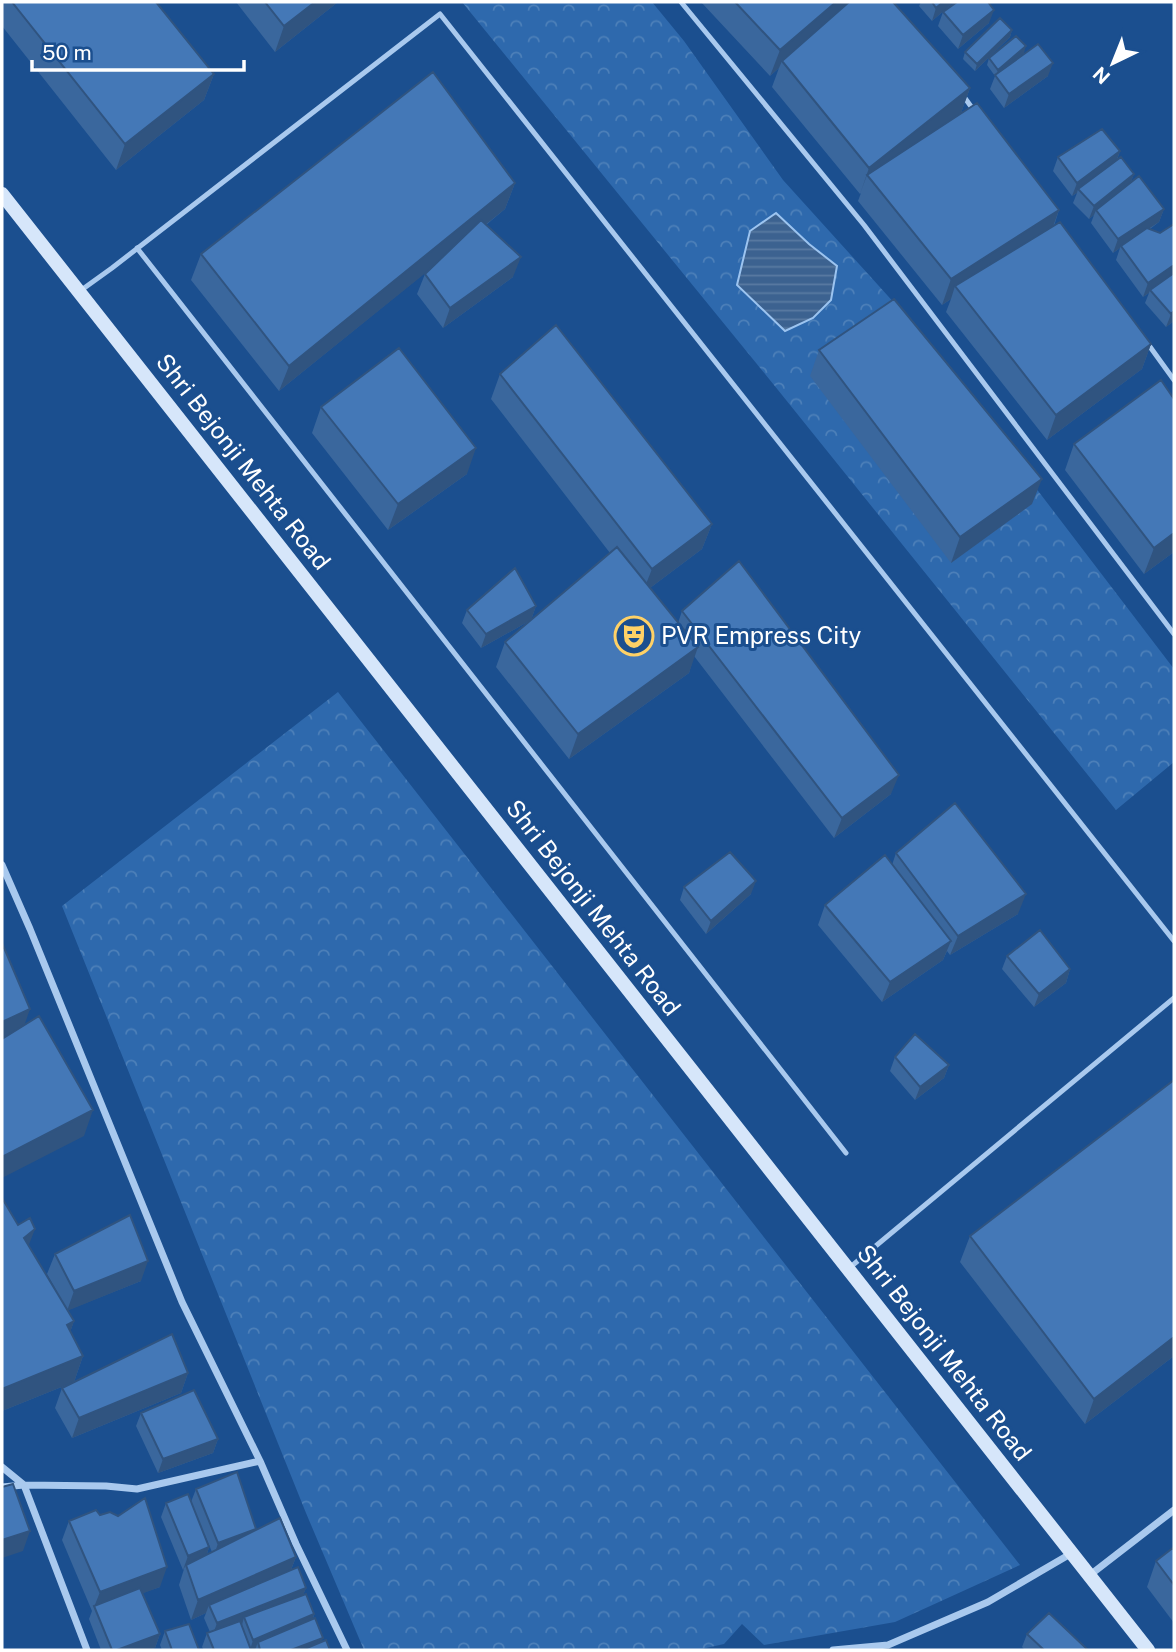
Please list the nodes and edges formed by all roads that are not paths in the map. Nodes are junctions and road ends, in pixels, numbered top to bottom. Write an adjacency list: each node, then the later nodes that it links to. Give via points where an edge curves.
1 (681, 2): 9 (lane, via 864,225)
2 (959, 91): 3 (lane)
3 (976, 113)
4 (2, 194): 6 (main road, Shri Bejonji Mehta Road)
5 (137, 248): 6 (lane); 11 (lane, via 440,14); 13 (lane)
6 (80, 291): 14 (main road, Shri Bejonji Mehta Road)
7 (1141, 336): 8 (lane)
8 (1174, 380)
9 (1174, 634)
10 (2, 865): 15 (street, via 182,1302)
11 (1174, 941)
12 (1174, 998): 14 (lane)
13 (846, 1153)
14 (848, 1269): 20 (main road, Shri Bejonji Mehta Road)
15 (260, 1461): 17 (street, via 137,1489); 23 (street)
16 (2, 1467): 17 (street)
17 (24, 1485): 18 (street); 22 (street)
18 (2, 1488)
19 (1174, 1510): 21 (street)
20 (1073, 1553): 21 (main road, Shri Bejonji Mehta Road); 24 (street, via 988,1602 888,1645)
21 (1090, 1575): 25 (main road, Shri Bejonji Mehta Road)
22 (87, 1650)
23 (347, 1650)
24 (833, 1650)
25 (1148, 1650)

